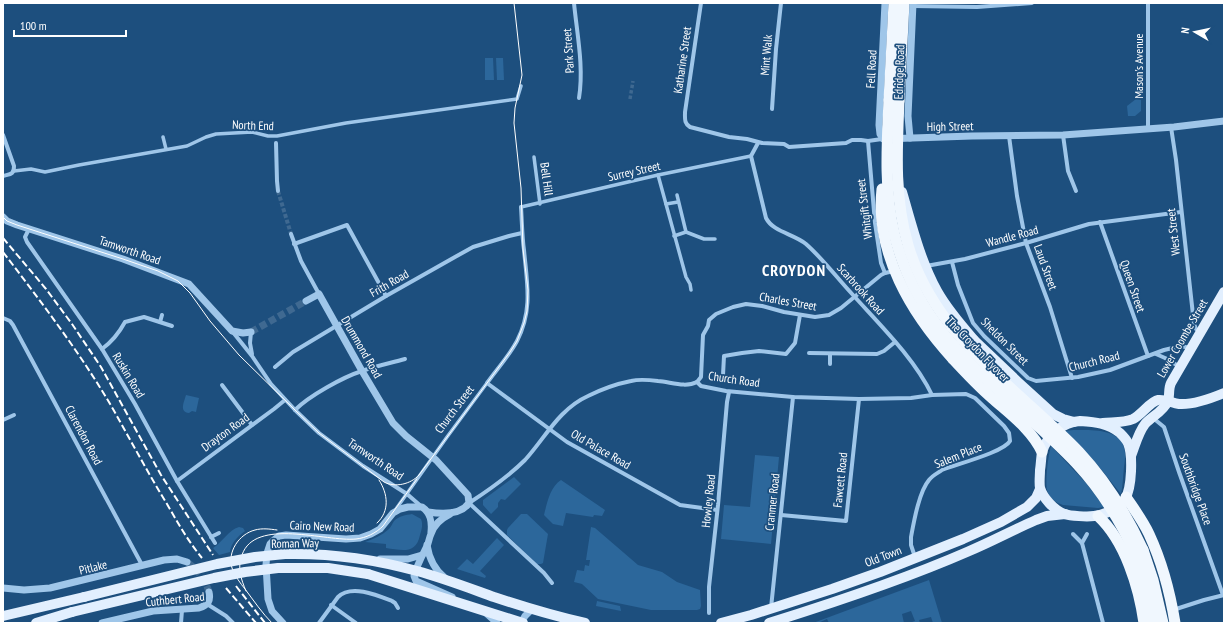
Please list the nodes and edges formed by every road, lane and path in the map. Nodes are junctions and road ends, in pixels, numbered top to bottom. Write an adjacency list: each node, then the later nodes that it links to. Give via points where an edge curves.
1 (574, 3): 10 (street, Park Street, via 579,48)
2 (701, 3): 13 (street, Katharine Street)
3 (781, 3): 12 (street, Mint Walk)
4 (884, 3): 22 (street, Fell Road, via 879,125)
5 (894, 3): 11 (highway, The Croydon Flyover)
6 (1032, 3): 8 (street, via 977,7)
7 (1148, 3): 16 (street, Mason's Avenue)
8 (910, 4): 11 (highway, The Croydon Flyover); 23 (street, Edridge Road)
9 (520, 86): 19 (street, North End, via 517,99 346,123)
10 (579, 98)
11 (894, 100): 30 (highway, The Croydon Flyover, bridge); 34 (highway, The Croydon Flyover, bridge)
12 (772, 109)
13 (685, 120): 26 (street, High Street, via 690,128)
14 (1224, 121): 15 (street, High Street)
15 (1170, 127): 16 (street, High Street); 42 (street, West Street)
16 (1148, 129): 18 (street, High Street)
17 (3, 135): 31 (street, via 14,164)
18 (1063, 135): 20 (street, High Street); 36 (street, via 1068,171)
19 (277, 136): 25 (street); 27 (street, North End, via 252,132 216,134 187,146)
20 (1009, 136): 23 (street, High Street); 51 (street, Laud Street)
21 (163, 137): 27 (street)
22 (882, 138): 23 (street, High Street); 24 (street, High Street)
23 (910, 138)
24 (868, 141): 26 (street, High Street, via 854,140 846,143 789,147 784,144); 54 (street, Whitgift Street, via 873,205 881,263)
25 (276, 143): 35 (street)
26 (758, 143): 28 (street)
27 (166, 149): 31 (street, North End, via 45,172 31,169)
28 (751, 156): 32 (street, Surrey Street); 59 (street, Scarbrook Road, via 769,224 795,237 818,255)
29 (534, 157): 39 (street, Bell Hill)
30 (887, 169): 105 (highway, bridge, via 882,190 881,217 886,243 892,263 917,314 953,359 1027,430); 129 (highway, The Croydon Flyover, bridge, via 890,209 897,244 909,279 928,312 942,333 964,357 1058,445 1085,474 1112,509 1130,543)
31 (14, 171): 33 (street, North End)
32 (658, 175): 39 (street, Surrey Street); 40 (street)
33 (3, 176)
34 (898, 181): 101 (main road, bridge, via 930,277 956,319 974,340 1053,414); 129 (highway, The Croydon Flyover, bridge, via 901,217 907,244 928,293 942,316 980,360 1087,461 1131,526)
35 (278, 191)
36 (1076, 191)
37 (677, 195): 38 (street)
38 (678, 202): 40 (street); 46 (street)
39 (540, 204): 41 (street, Surrey Street)
40 (666, 204): 49 (street)
41 (521, 208): 47 (street, Church Street)
42 (1181, 212): 44 (street, Wandle Road); 69 (street, West Street, via 1194,324)
43 (3, 217): 45 (street, Tamworth Road)
44 (1100, 222): 51 (street, Wandle Road); 77 (street, Queen Street)
45 (29, 229): 67 (street, Tamworth Road, via 123,259 189,284); 71 (street, Ruskin Road, via 25,237 27,242)
46 (686, 232): 49 (street); 50 (street, via 704,239)
47 (522, 233): 58 (street, Frith Road, via 473,247); 87 (street, Church Street, via 528,283 527,311 517,341)
48 (291, 234): 52 (street, Drummond Road)
49 (674, 236): 55 (street)
50 (715, 239)
51 (1026, 243): 53 (street, Wandle Road); 84 (street, Laud Street, via 1050,307)
52 (294, 244): 57 (street, Drummond Road); 58 (street, via 347,225)
53 (952, 262): 54 (street, Wandle Road); 85 (street, Sheldon Street, via 973,323 1028,378)
54 (885, 273): 59 (street, Wandle Road)
55 (692, 290)
56 (1224, 292): 69 (main road, Lower Coombe Street)
57 (319, 294): 60 (street); 65 (street, Drummond Road)
58 (386, 296): 65 (street, Frith Road)
59 (854, 296): 62 (street, Charles Street, via 829,315); 70 (street, Scarbrook Road)
60 (306, 301)
61 (162, 315): 64 (street)
62 (800, 315): 83 (street, via 795,343 786,354 759,351 724,356); 86 (street, Charles Street, via 746,304 716,314 709,320 703,335 701,377)
63 (3, 318): 134 (street, Clarendon Road, via 13,325)
64 (160, 322): 66 (street); 71 (street, via 144,316 125,322 113,340)
65 (336, 325): 80 (street, Frith Road, via 293,352); 82 (street, Drummond Road)
66 (172, 326)
67 (232, 331): 68 (street, Tamworth Road); 76 (street, Tamworth Road)
68 (251, 332): 76 (street, Tamworth Road)
69 (1200, 332): 72 (main road, Lower Coombe Street)
70 (895, 342): 74 (street, via 877,354); 91 (street, Scarbrook Road, via 912,362)
71 (102, 348): 108 (street, Ruskin Road)
72 (1190, 348): 75 (street, Church Road, via 1181,346); 81 (main road, Lower Coombe Street)
73 (809, 353): 74 (street)
74 (830, 354): 79 (street)
75 (1155, 354): 77 (street, Church Road); 81 (street)
76 (252, 356): 95 (street, Tamworth Road)
77 (1148, 356): 84 (street, Church Road, via 1110,370)
78 (405, 359): 82 (street)
79 (830, 364)
80 (275, 367)
81 (1180, 367): 96 (main road, Lower Coombe Street, via 1169,386)
82 (362, 371): 97 (street, via 310,397); 106 (street, Drummond Road, via 395,425)
83 (723, 375)
84 (1072, 378): 85 (street, Church Road)
85 (1036, 381)
86 (697, 382): 89 (street, Church Road, via 710,389); 104 (street, Church Road, via 683,385 660,381 632,381 608,387 575,402)
87 (487, 383): 104 (street, Old Palace Road); 106 (street, Church Street)
88 (222, 385): 103 (street)
89 (729, 392): 93 (street, Church Road); 114 (street, Howley Road)
90 (1224, 393): 96 (main road, via 1184,404)
91 (932, 395): 92 (street, Church Road); 94 (street, Church Road)
92 (970, 395): 131 (street, Salem Place, via 1004,426 1009,433 1010,441 999,450 942,470 928,481 922,493 911,537)
93 (793, 397): 94 (street, Church Road); 119 (street, Cranmer Road)
94 (858, 399): 119 (street, Fawcett Road, via 846,521)
95 (285, 400): 97 (street, Tamworth Road); 103 (street, Drayton Road)
96 (1168, 401): 99 (main road); 102 (main road, via 1156,401 1127,421)
97 (295, 410): 110 (street, Tamworth Road, via 319,433 363,466)
98 (14, 415): 100 (street)
99 (1152, 418): 107 (main road, via 1142,428); 140 (street, Southbridge Place, via 1164,427)
100 (3, 420)
101 (1074, 422): 102 (main road); 105 (main road, via 1060,428)
102 (1100, 423): 107 (main road, via 1115,430 1124,438)
103 (252, 425): 108 (street, Drayton Road)
104 (550, 429): 112 (street, Church Road, via 514,470); 114 (street, Old Palace Road, via 567,442 680,505)
105 (1042, 452): 109 (main road)
106 (432, 457): 110 (street, Church Street); 112 (street, via 466,492 470,499)
107 (1131, 457): 111 (main road, via 1130,485)
108 (177, 481): 125 (street, Ruskin Road)
109 (1040, 489): 118 (main road, via 1050,504); 131 (main road, Old Town, via 1032,503 1014,515)
110 (407, 494): 113 (street, Tamworth Road); 117 (street, Cairo New Road)
111 (1126, 497): 120 (main road, via 1116,508); 148 (highway, via 1151,539)
112 (469, 503): 116 (street); 137 (street)
113 (422, 507): 115 (street); 117 (street, via 403,508)
114 (717, 510): 150 (street, Howley Road, via 709,587)
115 (428, 512): 116 (street); 121 (street)
116 (454, 512): 121 (street, via 435,525)
117 (393, 513): 157 (street, Cairo New Road, via 380,529 360,538 285,535 272,542 266,565 268,598 272,611)
118 (1065, 514): 120 (main road); 164 (main road, via 1038,519 921,571)
119 (781, 515): 145 (street, Cranmer Road)
120 (1098, 516): 166 (highway, via 1111,530 1126,557 1136,585)
121 (431, 532): 128 (street)
122 (219, 533): 125 (street)
123 (1074, 534): 127 (street)
124 (1087, 534): 127 (street)
125 (211, 537): 126 (street, Ruskin Road)
126 (215, 542)
127 (1082, 543): 165 (street)
128 (427, 546): 130 (street); 136 (street, via 436,568)
129 (1139, 553): 167 (highway, The Croydon Flyover); 168 (highway, The Croydon Flyover, via 1153,580)
130 (422, 555): 132 (street, via 408,559); 135 (street)
131 (915, 558): 145 (main road, Old Town, via 832,589)
132 (368, 560): 135 (main road, Roman Way); 151 (main road, Roman Way, bridge, via 299,554 244,559)
133 (187, 562): 134 (street, Pitlake, via 172,559)
134 (142, 565): 138 (street, Pitlake, via 50,588)
135 (415, 571): 136 (main road, Roman Way); 143 (street, via 416,581)
136 (446, 580): 146 (main road, Roman Way)
137 (552, 583)
138 (3, 588)
139 (209, 592): 141 (street, via 210,599)
140 (1224, 595): 148 (street)
141 (207, 604): 147 (street, Cuthbert Road); 156 (street, Cuthbert Road)
142 (331, 605): 144 (street, via 341,594 358,590 383,597 395,603); 158 (street); 159 (street)
143 (469, 606): 149 (main road, Roman Way); 153 (main road, Roman Way, bridge, via 368,574 328,568 278,568 214,578)
144 (398, 608)
145 (771, 608): 163 (main road, Old Town)
146 (532, 609): 161 (street); 162 (main road, Roman Way)
147 (182, 610): 152 (street, Cuthbert Road, via 153,611); 155 (street)
148 (1173, 610): 169 (highway)
149 (483, 611): 160 (street); 161 (main road, Roman Way)
150 (709, 613)
151 (3, 616)
152 (114, 622): 154 (street, Cuthbert Road)
153 (36, 623)
154 (102, 623)
155 (181, 623)
156 (233, 623)
157 (283, 623)
158 (319, 623)
159 (356, 623)
160 (497, 623)
161 (522, 623)
162 (585, 623)
163 (721, 623)
164 (769, 623)
165 (1103, 623)
166 (1144, 623)
167 (1154, 623)
168 (1163, 623)
169 (1175, 623)

